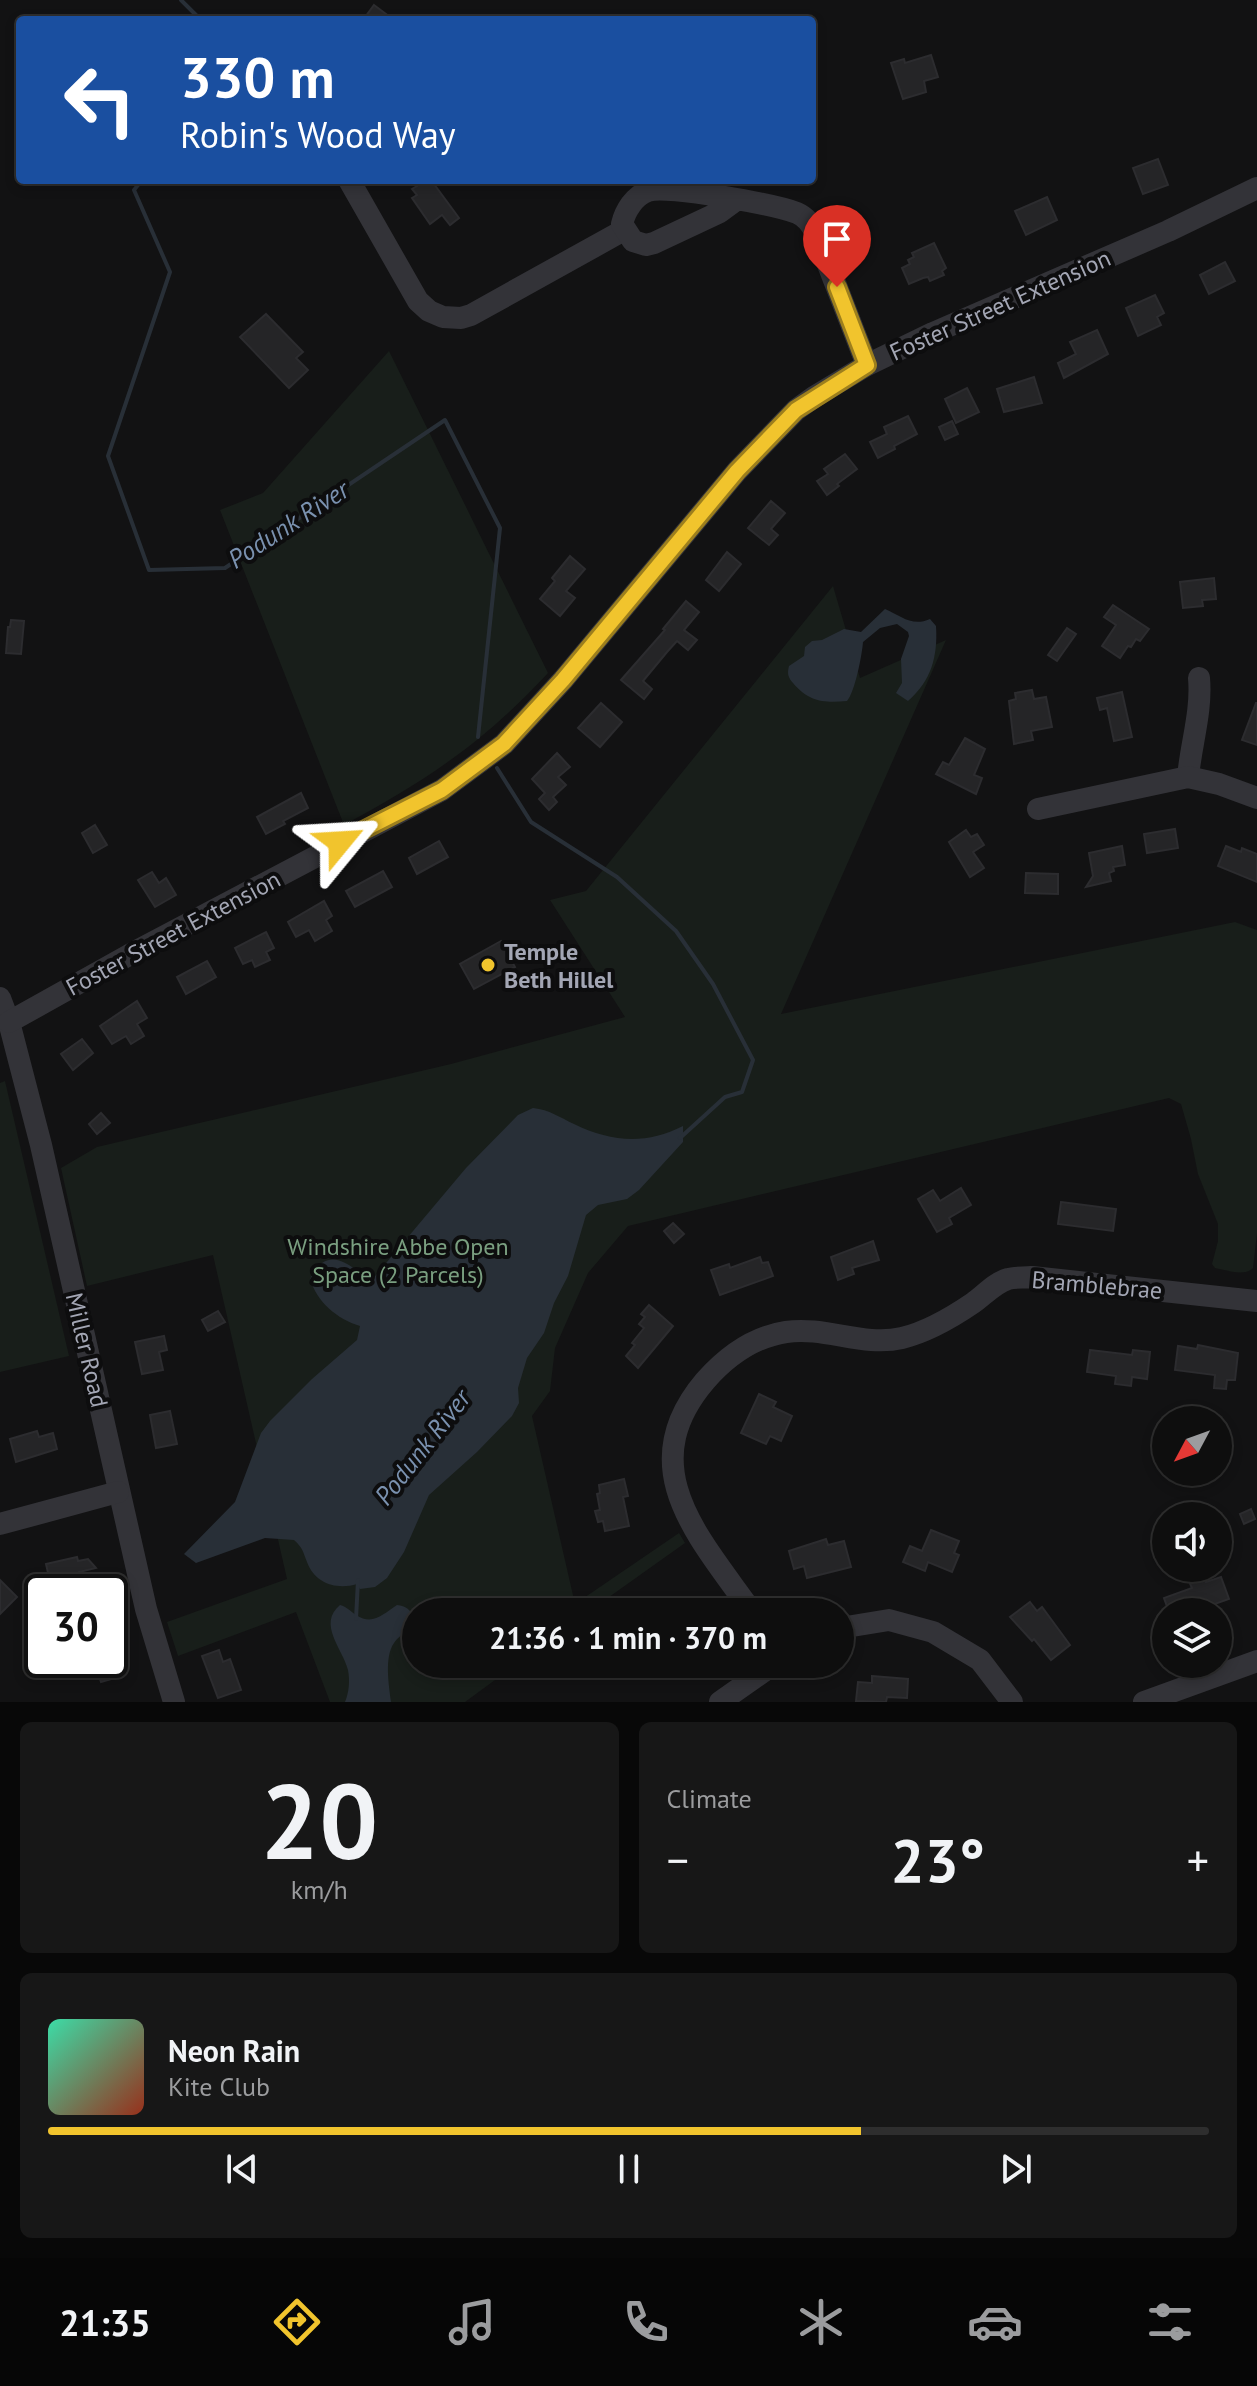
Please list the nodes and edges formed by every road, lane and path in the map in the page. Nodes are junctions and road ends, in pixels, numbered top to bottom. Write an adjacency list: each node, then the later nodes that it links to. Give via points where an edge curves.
1 (351, 184): 4 (street, via 418,301 443,317 479,311)
2 (1257, 188): 5 (street, Foster Street Extension)
3 (735, 201): 4 (street, via 654,243 633,241); 4 (street, via 649,190 626,212); 5 (street, via 806,218)
4 (624, 230)
5 (867, 365): 11 (street, Foster Street Extension, via 796,410 737,471 504,744 442,790)
6 (1199, 678): 7 (street, via 1201,701)
7 (1188, 777): 8 (street); 9 (street)
8 (1257, 798)
9 (1038, 809)
10 (0, 998): 11 (street, Miller Road)
11 (9, 1022): 13 (street, Miller Road)
12 (1257, 1301): 15 (street, Bramblebrae, via 1032,1277 1005,1279 935,1326 901,1338 866,1341 788,1332 747,1343 687,1402 672,1436 679,1499 691,1526)
13 (118, 1492): 14 (street); 19 (street, Miller Road)
14 (0, 1524)
15 (742, 1598)
16 (854, 1626): 21 (street, via 889,1620 933,1632 980,1660)
17 (1257, 1661): 22 (street)
18 (754, 1678): 20 (street)
19 (174, 1702)
20 (720, 1702)
21 (1012, 1702)
22 (1144, 1702)

